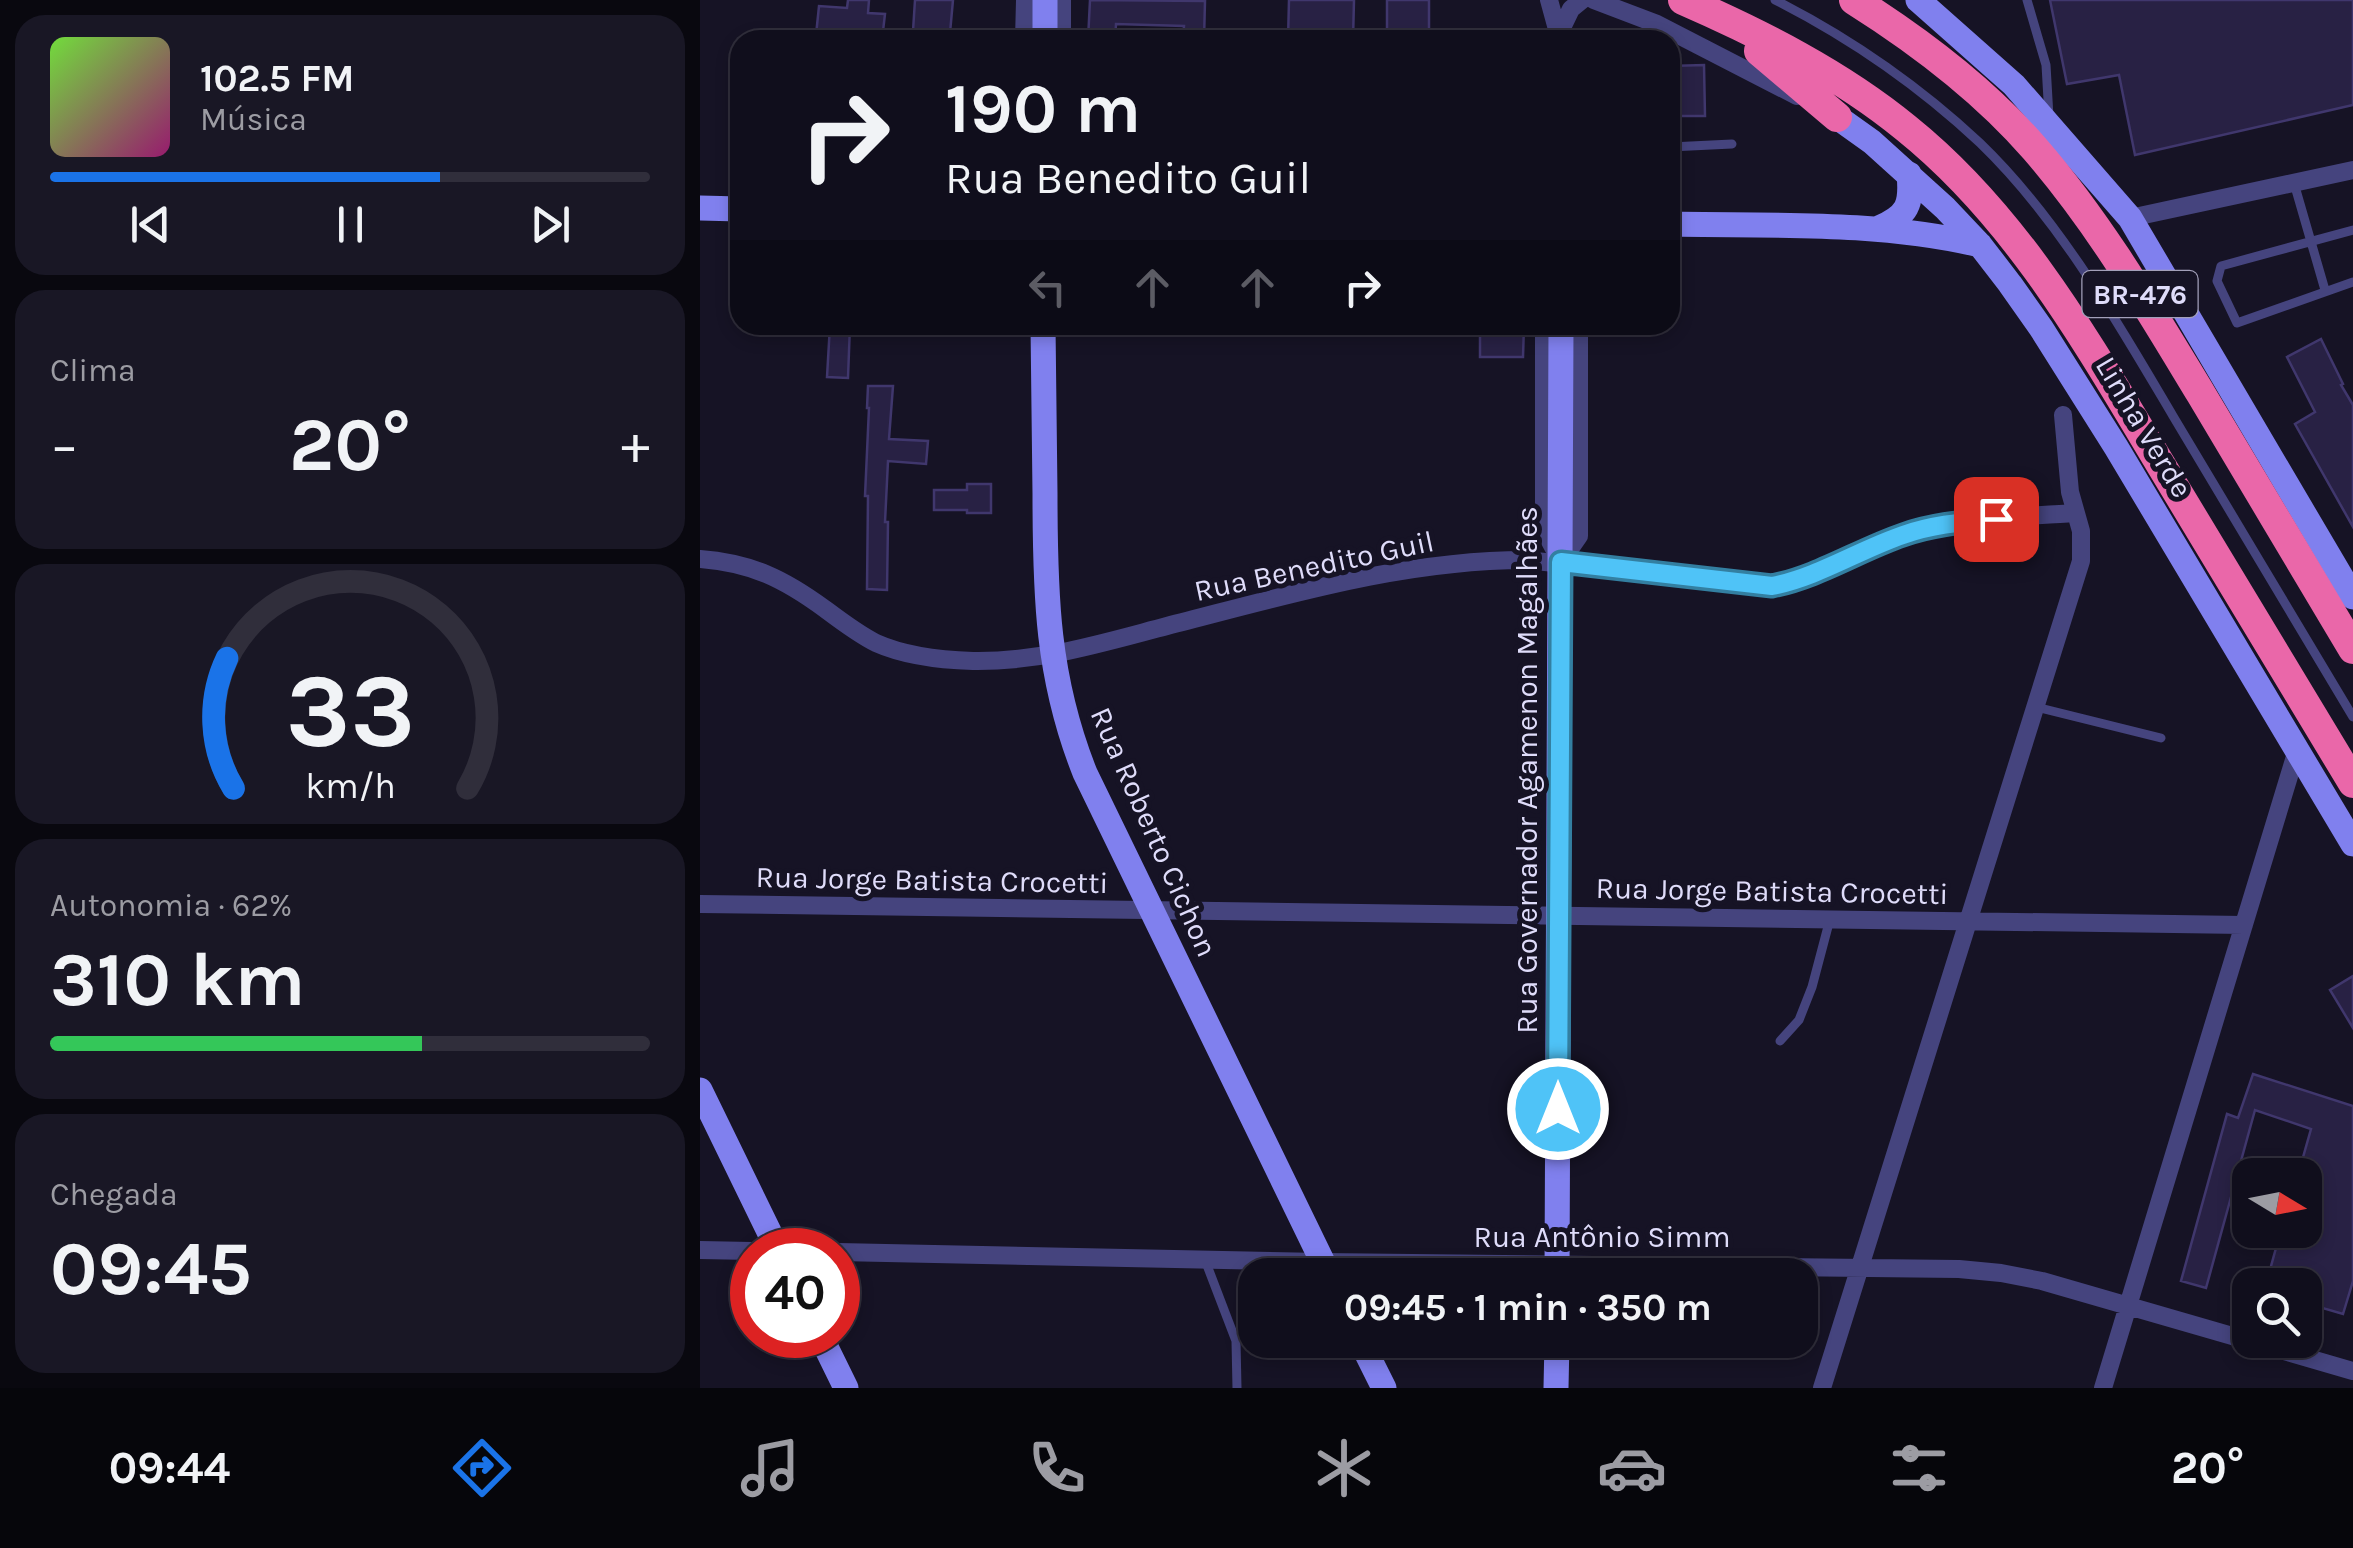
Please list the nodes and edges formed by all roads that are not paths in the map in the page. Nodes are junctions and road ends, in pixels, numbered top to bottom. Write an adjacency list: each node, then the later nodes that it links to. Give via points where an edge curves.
1 (1024, 0): 13 (street)
2 (1045, 0): 14 (street)
3 (1062, 0): 15 (street)
4 (1549, 0): 16 (street)
5 (1582, 0): 17 (street)
6 (1594, 0): 18 (street, Linha Verde)
7 (1683, 0): 12 (highway, Linha Verde / BR-476)
8 (1775, 0): 49 (lane, via 1917,89 1982,145 2028,197 2134,350)
9 (1854, 0): 46 (highway, BR-476, via 1956,73 2033,146 2078,201)
10 (1918, 0): 21 (street)
11 (2027, 0): 21 (lane, via 2046,66)
12 (1719, 16): 20 (highway); 52 (highway, Linha Verde / BR-476, via 1820,70 1907,128 2022,247 2084,337)
13 (1024, 30)
14 (1044, 30)
15 (1062, 30)
16 (1556, 30)
17 (1562, 30)
18 (1669, 30)
19 (1680, 36): 20 (street, Linha Verde)
20 (1837, 117): 25 (street, Linha Verde)
21 (2050, 124): 29 (street)
22 (1732, 144): 23 (lane)
23 (1680, 147)
24 (2353, 170): 26 (street)
25 (1909, 174): 31 (street, via 1903,214); 34 (street, Linha Verde)
26 (2294, 183): 29 (street); 33 (lane)
27 (700, 208): 28 (street)
28 (730, 208)
29 (2130, 218): 45 (street)
30 (1680, 224): 31 (street)
31 (1879, 228): 34 (street)
32 (2353, 230): 33 (lane)
33 (2311, 241): 36 (lane); 36 (lane, via 2221,266 2217,281 2236,324)
34 (1980, 245): 51 (street, Linha Verde, via 2078,385)
35 (2353, 282): 36 (lane)
36 (2325, 290)
37 (1043, 335): 47 (street, Rua Roberto Cichon)
38 (1544, 335): 44 (street, via 1544,530)
39 (1561, 335): 44 (street, Rua Governador Agamenon Magalhães)
40 (1579, 335): 44 (street, via 1579,536)
41 (2063, 415): 42 (street)
42 (2075, 512): 44 (street, Rua Benedito Guil, via 1930,526 1772,586); 48 (street, via 2080,562)
43 (700, 558): 47 (street, Rua Benedito Guil, via 779,579 892,649 941,659)
44 (1561, 562): 47 (street, Rua Benedito Guil, via 1501,560 1352,579); 56 (street, Rua Governador Agamenon Magalhães)
45 (2353, 597)
46 (2353, 649)
47 (1052, 656): 55 (street, Rua Roberto Cichon, via 1072,742)
48 (2036, 707): 50 (lane); 58 (street)
49 (2353, 717)
50 (2161, 738)
51 (2297, 750): 53 (street, Linha Verde); 59 (street)
52 (2353, 783)
53 (2353, 844)
54 (700, 904): 55 (street, Rua Jorge Batista Crocetti)
55 (1152, 910): 56 (street, Rua Jorge Batista Crocetti); 66 (street, Rua Roberto Cichon)
56 (1559, 916): 57 (street, Rua Jorge Batista Crocetti); 67 (street, Rua Governador Agamenon Magalhães)
57 (1830, 919): 58 (street, Rua Jorge Batista Crocetti); 60 (lane, via 1799,1020)
58 (1969, 921): 59 (street, Rua Jorge Batista Crocetti); 71 (street)
59 (2244, 925): 72 (street)
60 (1780, 1041)
61 (700, 1090): 62 (street)
62 (767, 1228)
63 (700, 1250): 64 (street)
64 (730, 1250)
65 (860, 1252): 68 (street, Rua Antônio Simm)
66 (1320, 1258)
67 (1557, 1258)
68 (1205, 1260): 69 (street, Rua Antônio Simm); 78 (lane, via 1236,1340)
69 (1238, 1262)
70 (1818, 1266): 71 (street, Rua Antônio Simm)
71 (1860, 1266): 72 (street, Rua Antônio Simm, via 2002,1273); 81 (street)
72 (2128, 1306): 76 (street, Rua Antônio Simm); 82 (street)
73 (831, 1358): 77 (street)
74 (1369, 1358): 79 (street)
75 (1557, 1358): 80 (street)
76 (2353, 1371)
77 (846, 1388)
78 (1236, 1388)
79 (1384, 1388)
80 (1556, 1388)
81 (1822, 1388)
82 (2103, 1388)

